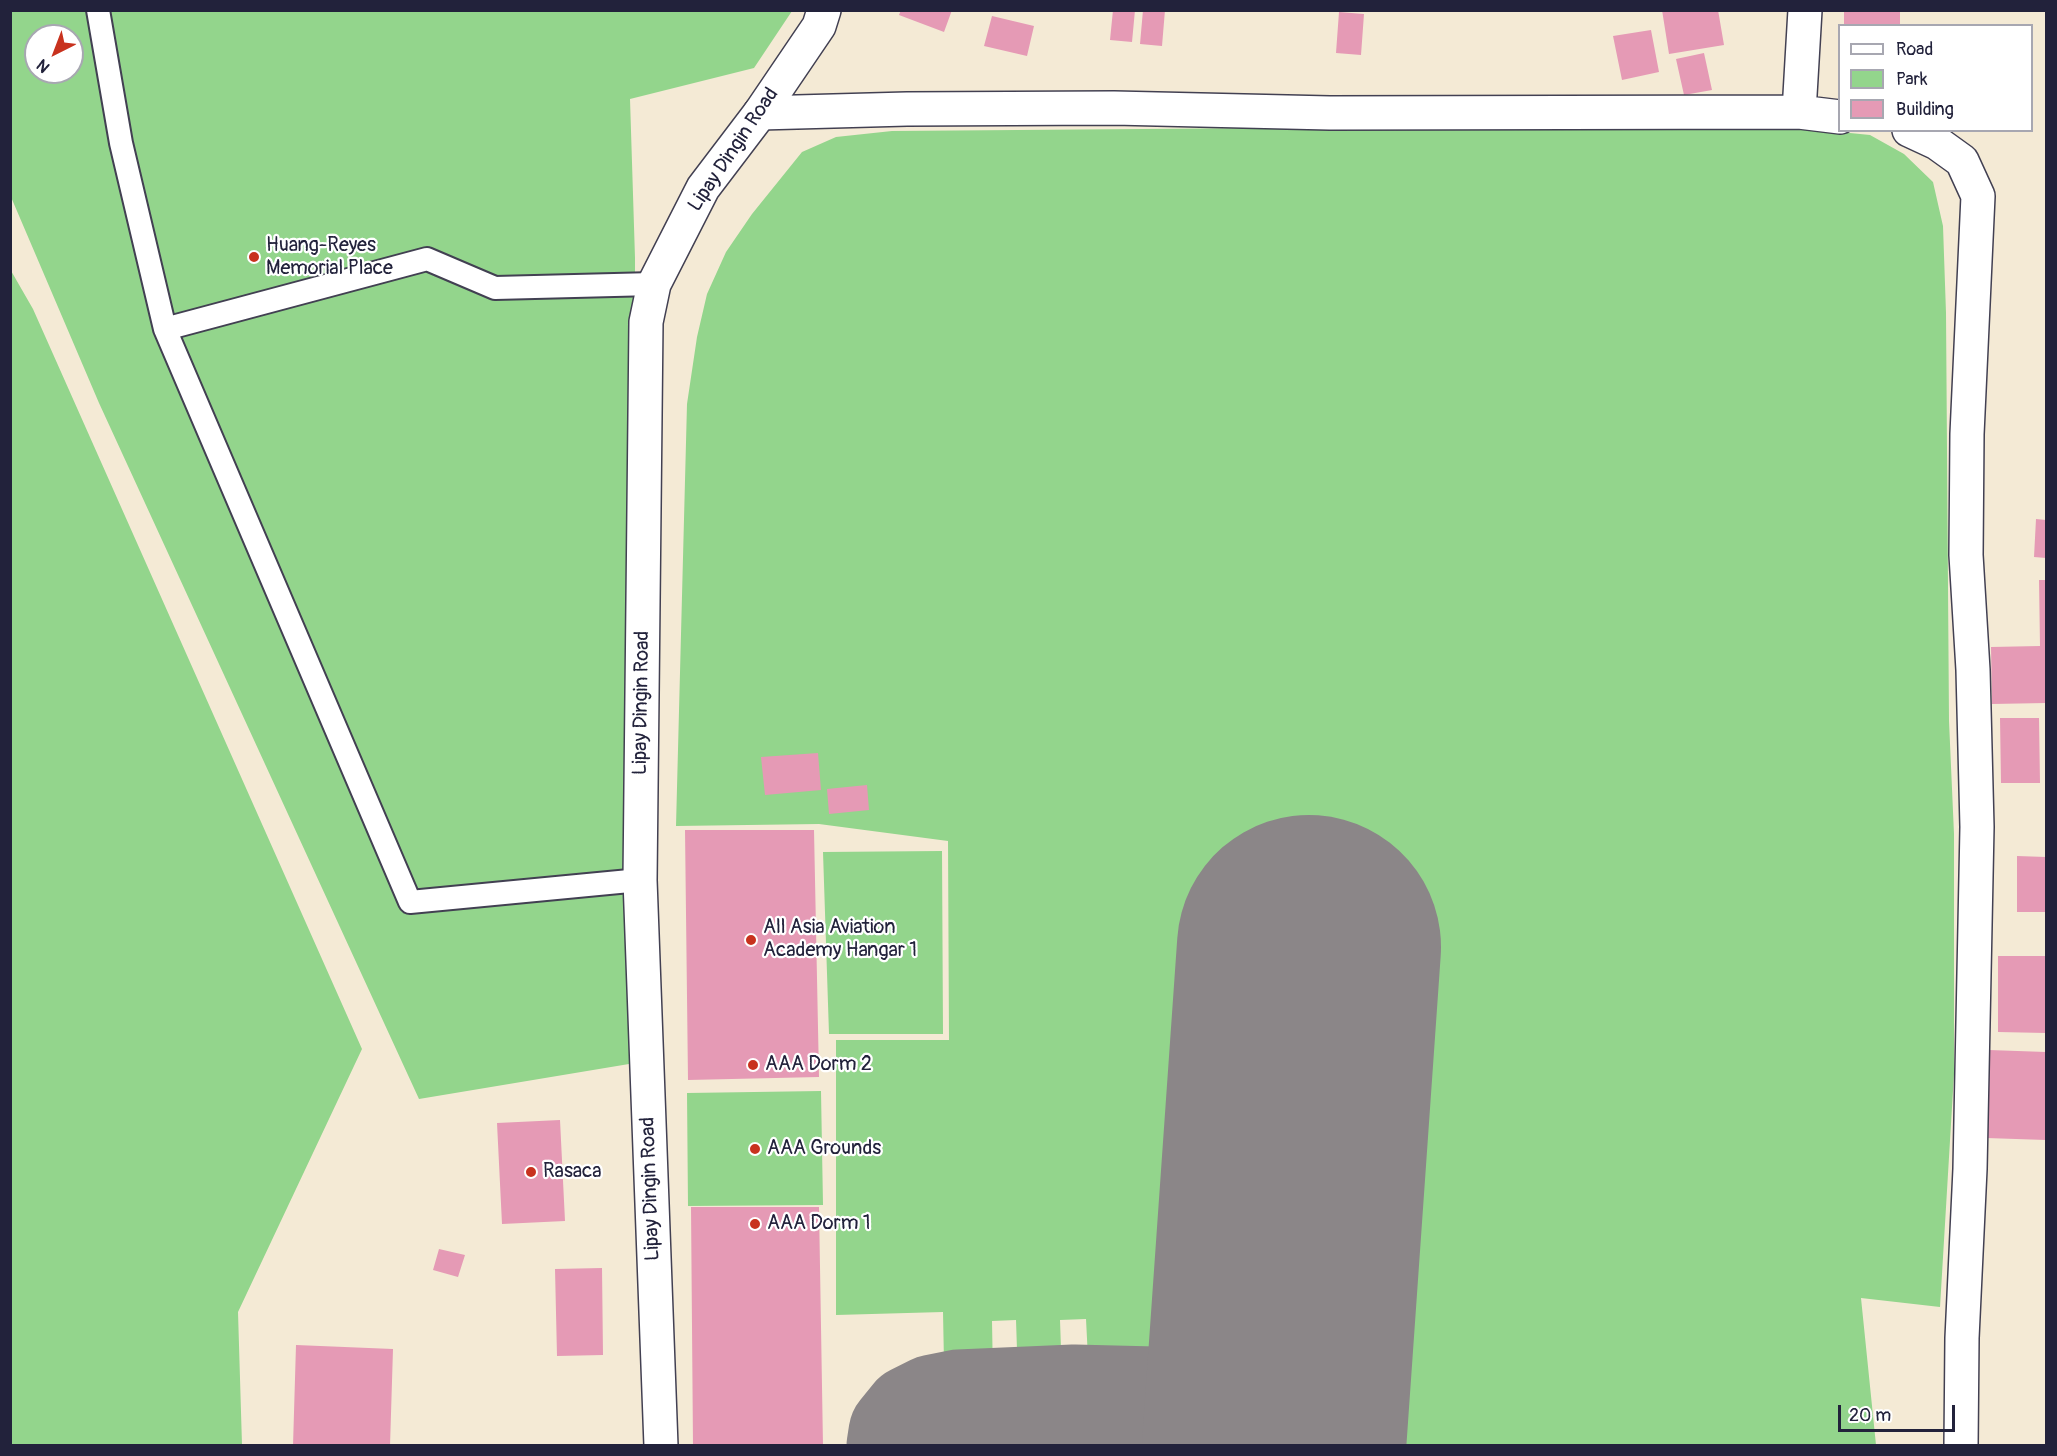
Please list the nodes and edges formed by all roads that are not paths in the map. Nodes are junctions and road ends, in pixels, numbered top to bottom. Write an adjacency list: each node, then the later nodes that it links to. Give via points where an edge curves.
1 (98, 10): 9 (lane, via 121,143)
2 (824, 10): 5 (street, Lipay Dingin Road, via 819,26)
3 (1805, 10): 4 (street)
4 (1798, 112): 5 (street, via 1330,113 1114,108); 6 (street)
5 (760, 113): 8 (street, Lipay Dingin Road, via 703,188)
6 (1838, 117)
7 (1913, 132): 12 (street, via 1962,161 1978,196 1967,434 1966,544 1977,838)
8 (654, 284): 9 (lane, via 495,288 427,259); 10 (street, Lipay Dingin Road, via 646,322)
9 (165, 329): 10 (lane, via 410,902)
10 (640, 880): 11 (street, Lipay Dingin Road)
11 (661, 1446)
12 (1961, 1446)

